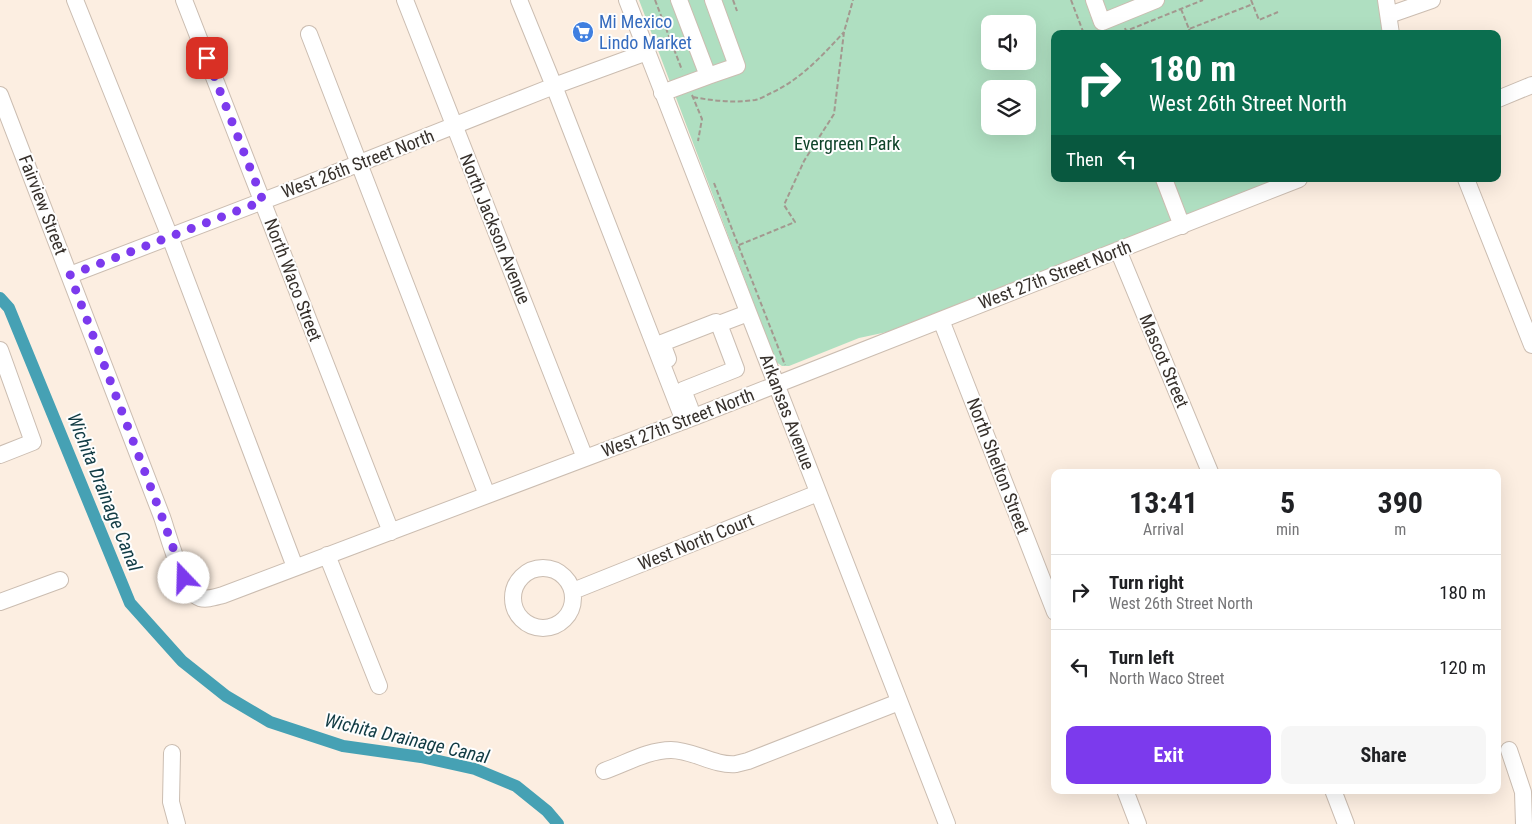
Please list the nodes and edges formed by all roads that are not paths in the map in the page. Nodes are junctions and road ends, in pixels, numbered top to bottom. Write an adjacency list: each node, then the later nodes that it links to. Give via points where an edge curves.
1 (75, 0): 29 (street)
2 (184, 0): 27 (street, North Waco Street)
3 (405, 0): 22 (street, North Jackson Avenue)
4 (519, 0): 18 (street)
5 (626, 0): 15 (street, Arkansas Avenue)
6 (679, 0): 16 (street)
7 (713, 0): 16 (street, via 737,66)
8 (1094, 0): 12 (street)
9 (1156, 0): 12 (street)
10 (1432, 0): 11 (street)
11 (1387, 8): 13 (street)
12 (1105, 28)
13 (1390, 30)
14 (309, 34): 23 (street)
15 (647, 52): 18 (street, West 26th Street North); 19 (street, Arkansas Avenue)
16 (708, 76): 19 (street, via 690,90)
17 (1532, 85): 21 (street)
18 (554, 86): 22 (street, West 26th Street North); 39 (street)
19 (662, 93): 32 (street, Arkansas Avenue)
20 (0, 95): 31 (street, Fairview Street)
21 (1501, 97)
22 (454, 126): 23 (street, West 26th Street North); 41 (street, North Jackson Avenue)
23 (359, 164): 27 (street, West 26th Street North); 44 (street)
24 (1165, 182): 28 (street)
25 (1292, 182): 28 (street, West 27th Street North)
26 (1467, 182): 35 (street)
27 (263, 201): 29 (street, West 26th Street North); 45 (street, North Waco Street)
28 (1182, 226): 30 (street, West 27th Street North)
29 (170, 237): 31 (street, West 26th Street North); 47 (street)
30 (1118, 250): 33 (street, West 27th Street North); 42 (street, Mascot Street)
31 (70, 275): 50 (street, Fairview Street, via 179,567)
32 (748, 313): 34 (street); 37 (street, Arkansas Avenue)
33 (941, 320): 37 (street, West 27th Street North); 52 (street, North Shelton Street)
34 (720, 324): 38 (street, via 736,369); 38 (street, via 716,322 662,343 678,387)
35 (1532, 345)
36 (0, 350): 40 (street, via 33,442)
37 (783, 382): 39 (street, West 27th Street North); 43 (street, Arkansas Avenue)
38 (683, 390): 39 (street)
39 (689, 419): 41 (street, West 27th Street North)
40 (0, 455)
41 (585, 458): 44 (street, West 27th Street North)
42 (1209, 469)
43 (818, 493): 49 (street, West North Court); 54 (street, Arkansas Avenue)
44 (487, 495): 45 (street, West 27th Street North)
45 (391, 532): 46 (street, West 27th Street North)
46 (327, 555): 47 (street, West 27th Street North); 53 (street)
47 (295, 567): 50 (street, West 27th Street North, via 210,599)
48 (60, 580): 51 (street)
49 (573, 591)
50 (194, 594)
51 (0, 602)
52 (1051, 602)
53 (379, 686)
54 (899, 702): 57 (street, via 741,763 718,762 685,751 670,750 652,752); 61 (street, Arkansas Avenue)
55 (1509, 750): 64 (street, via 1523,792)
56 (172, 753): 60 (street, via 171,802)
57 (604, 772)
58 (1126, 794): 62 (street)
59 (1335, 794): 63 (street)
60 (177, 824)
61 (947, 824)
62 (1138, 824)
63 (1346, 824)
64 (1524, 824)

